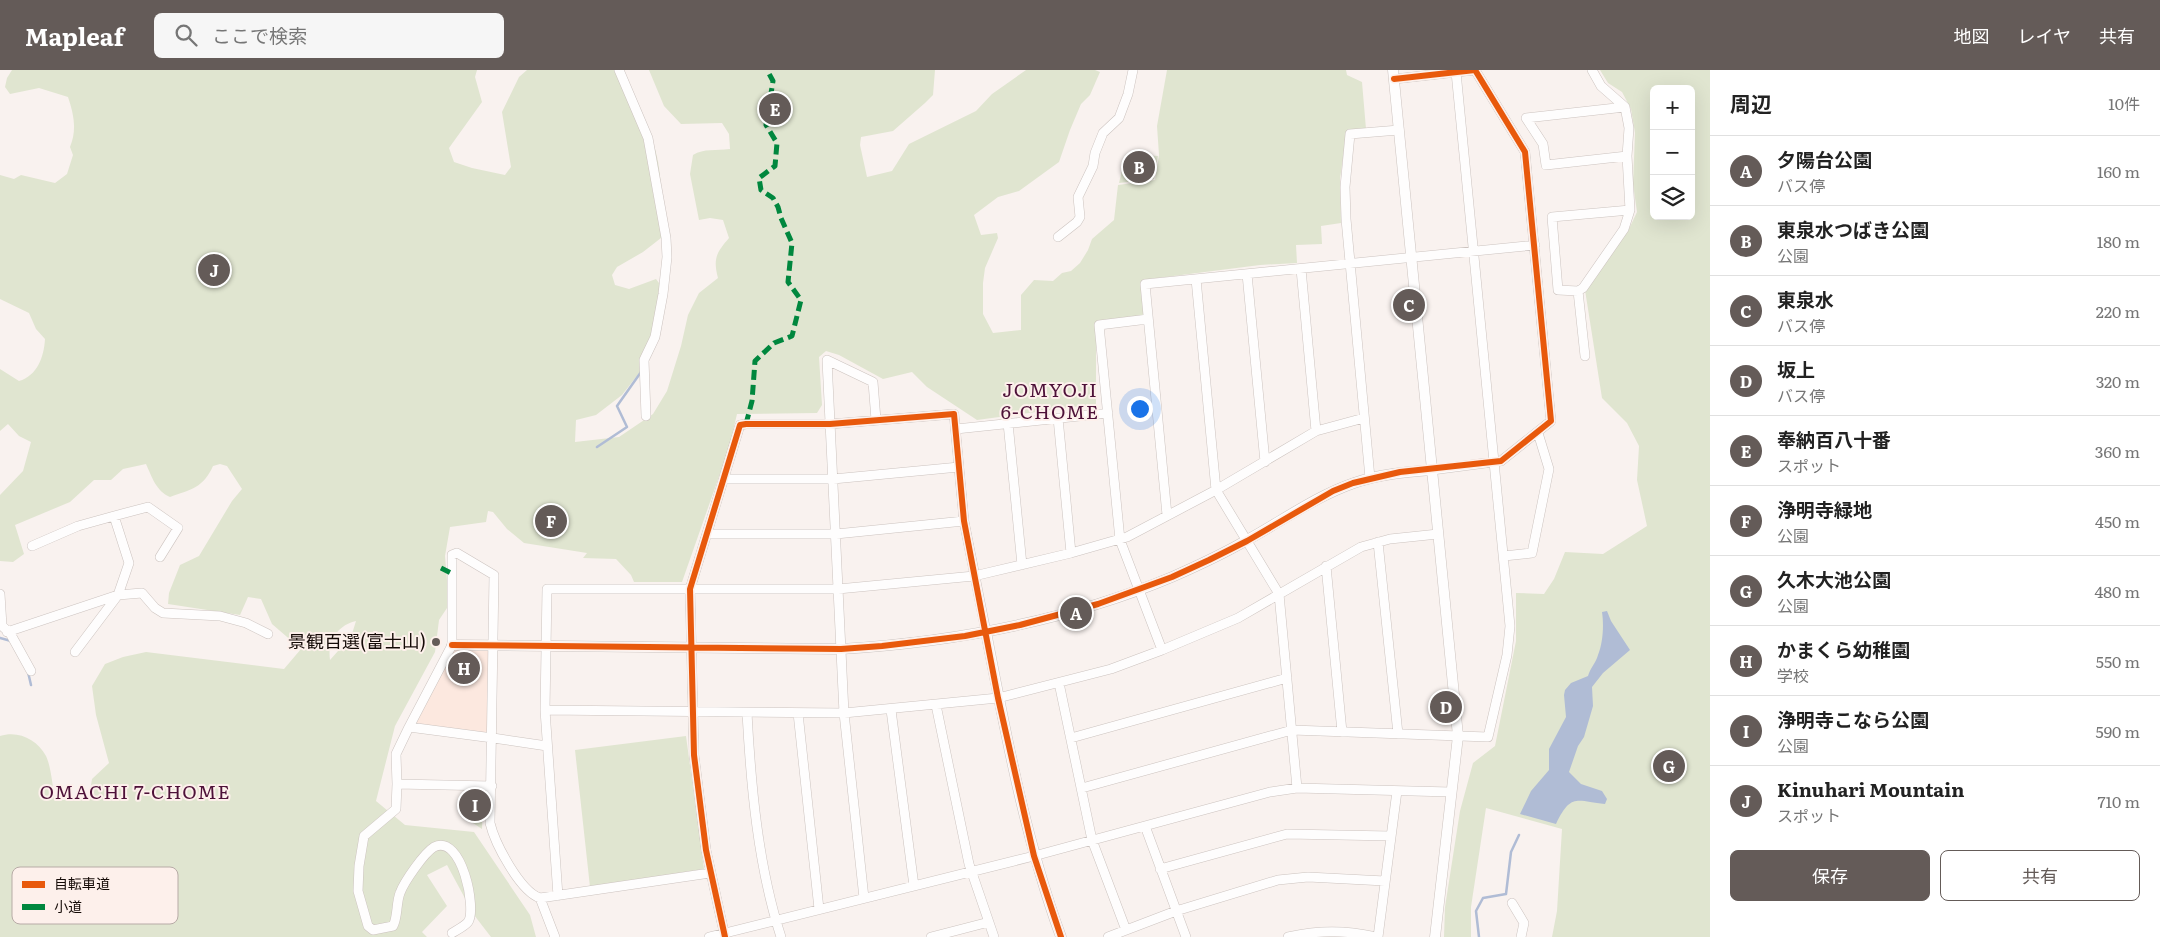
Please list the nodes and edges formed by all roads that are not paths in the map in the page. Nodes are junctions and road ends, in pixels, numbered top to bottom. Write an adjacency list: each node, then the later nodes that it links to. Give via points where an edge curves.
1 (619, 70): 22 (street, via 648,138 666,238 662,303 655,337 644,360)
2 (1133, 70): 10 (street, via 1119,118 1103,133 1093,166 1078,197 1080,218)
3 (1592, 70): 6 (street, via 1601,86)
4 (1456, 72): 5 (street); 11 (street, via 1475,70 1525,152); 12 (street)
5 (1394, 74): 7 (street)
6 (1625, 107): 8 (street, via 1629,128); 8 (street, via 1526,118 1544,144 1546,165)
7 (1399, 130): 13 (street); 14 (street, via 1350,134 1345,187)
8 (1627, 156): 9 (street)
9 (1630, 210): 18 (street, via 1624,229); 18 (street, via 1552,217 1558,290)
10 (1058, 237)
11 (1535, 245): 12 (street); 30 (street, via 1552,420)
12 (1474, 251): 13 (street); 32 (street)
13 (1411, 258): 14 (street); 34 (street)
14 (1351, 264): 15 (street); 24 (street)
15 (1301, 269): 16 (street); 29 (street)
16 (1247, 274): 17 (street); 31 (street)
17 (1196, 279): 19 (street, via 1145,284); 38 (street)
18 (1578, 291): 20 (street)
19 (1148, 319): 21 (street, via 1099,325); 39 (street)
20 (1585, 356)
21 (1108, 413): 23 (street); 45 (street)
22 (646, 416)
23 (1058, 418): 27 (street); 49 (street)
24 (1364, 418): 29 (street); 35 (street)
25 (876, 420): 26 (street); 26 (street, via 873,382 827,360); 28 (street, via 954,414)
26 (830, 424): 36 (street, via 740,425); 37 (street)
27 (1008, 424): 28 (street); 52 (street)
28 (956, 429): 33 (street)
29 (1316, 431): 31 (street)
30 (1538, 433): 32 (street); 51 (street, via 1549,469 1532,553)
31 (1265, 462): 38 (street)
32 (1494, 464): 34 (street); 51 (street)
33 (959, 467): 37 (street); 41 (street)
34 (1432, 470): 35 (street); 44 (street)
35 (1370, 478): 46 (street, via 1333,491)
36 (724, 479): 37 (street); 42 (street)
37 (833, 479): 43 (street)
38 (1216, 490): 39 (street); 46 (street)
39 (1167, 515): 45 (street)
40 (114, 516): 48 (street, via 78,526); 50 (street, via 148,507 178,528); 60 (street, via 129,563)
41 (964, 521): 43 (street); 54 (street)
42 (708, 534): 43 (street); 55 (street)
43 (836, 534): 56 (street)
44 (1438, 534): 47 (street); 86 (street)
45 (1120, 540): 49 (street); 57 (street)
46 (1247, 540): 57 (street, via 1172,577); 59 (street)
47 (1378, 542): 53 (street); 85 (street)
48 (32, 546)
49 (1071, 553): 52 (street)
50 (160, 556)
51 (1504, 556): 86 (street, via 1510,640 1488,737)
52 (1022, 565): 54 (street)
53 (1326, 566): 59 (street); 84 (street)
54 (974, 576): 56 (street); 62 (street)
55 (690, 589): 56 (street); 66 (street, via 546,588); 67 (street)
56 (838, 589): 68 (street)
57 (1139, 589): 62 (street, via 1059,615); 69 (street)
58 (0, 594): 61 (street, via 2,626)
59 (1278, 594): 69 (street, via 1238,618); 72 (street)
60 (118, 595): 61 (street); 63 (street, via 142,593 155,608 164,612 220,616 246,623); 70 (street)
61 (7, 632): 71 (street)
62 (986, 632): 68 (street, via 928,642); 74 (street)
63 (268, 634)
64 (452, 645): 65 (street); 65 (street, via 452,555 457,553 494,575); 82 (street)
65 (493, 645): 66 (street); 87 (street)
66 (545, 646): 67 (street); 76 (street)
67 (691, 647): 68 (street); 78 (street)
68 (840, 649): 81 (street)
69 (1162, 650): 73 (street, via 1111,669)
70 (75, 652)
71 (31, 671)
72 (1287, 678): 83 (street); 88 (street)
73 (1059, 683): 74 (street); 88 (street)
74 (998, 698): 75 (street); 99 (street)
75 (936, 705): 77 (street); 101 (street)
76 (545, 710): 78 (street); 89 (street)
77 (891, 710): 81 (street); 104 (street)
78 (692, 712): 79 (street); 102 (street, via 698,797)
79 (747, 713): 80 (street); 111 (street, via 757,829)
80 (798, 713): 81 (street); 109 (street)
81 (844, 713): 107 (street)
82 (409, 728): 87 (street); 90 (street, via 396,754)
83 (1292, 730): 84 (street); 92 (street); 93 (street)
84 (1342, 732): 85 (street)
85 (1398, 734): 86 (street)
86 (1458, 736): 95 (street)
87 (493, 738): 89 (street); 91 (street)
88 (1071, 738): 92 (street)
89 (547, 746): 105 (street)
90 (397, 784): 91 (street); 114 (street, via 396,809 364,836 358,891 368,926 373,930 393,926 400,891 424,856 442,845 451,848 462,865 468,888 471,915 468,923)
91 (492, 786): 106 (street, via 492,833 518,879 533,896)
92 (1082, 788): 98 (street)
93 (1296, 788): 94 (street); 96 (street, via 1241,799)
94 (1397, 791): 95 (street); 97 (street)
95 (1451, 792): 126 (street)
96 (1145, 826): 98 (street); 100 (street)
97 (1391, 836): 100 (street, via 1287,834); 103 (street)
98 (1092, 840): 99 (street); 113 (street)
99 (1034, 856): 101 (street); 121 (street)
100 (1160, 869): 110 (street)
101 (971, 872): 104 (street); 112 (street)
102 (710, 873): 105 (street); 115 (street)
103 (1385, 881): 110 (street, via 1290,877); 125 (street)
104 (914, 886): 107 (street)
105 (558, 896): 106 (street)
106 (540, 898): 116 (street)
107 (864, 898): 109 (street)
108 (1512, 903): 127 (street, via 1524,923)
109 (819, 909): 111 (street)
110 (1176, 911): 113 (street); 123 (street)
111 (776, 921): 115 (street); 118 (street)
112 (989, 922): 119 (street); 120 (street)
113 (1126, 930): 122 (street)
114 (452, 933)
115 (725, 935): 117 (street)
116 (555, 937)
117 (709, 937)
118 (781, 937)
119 (931, 937)
120 (994, 937)
121 (1060, 937)
122 (1108, 937)
123 (1186, 937)
124 (1288, 937): 125 (street, via 1329,930)
125 (1377, 937)
126 (1435, 937)
127 (1521, 937)

